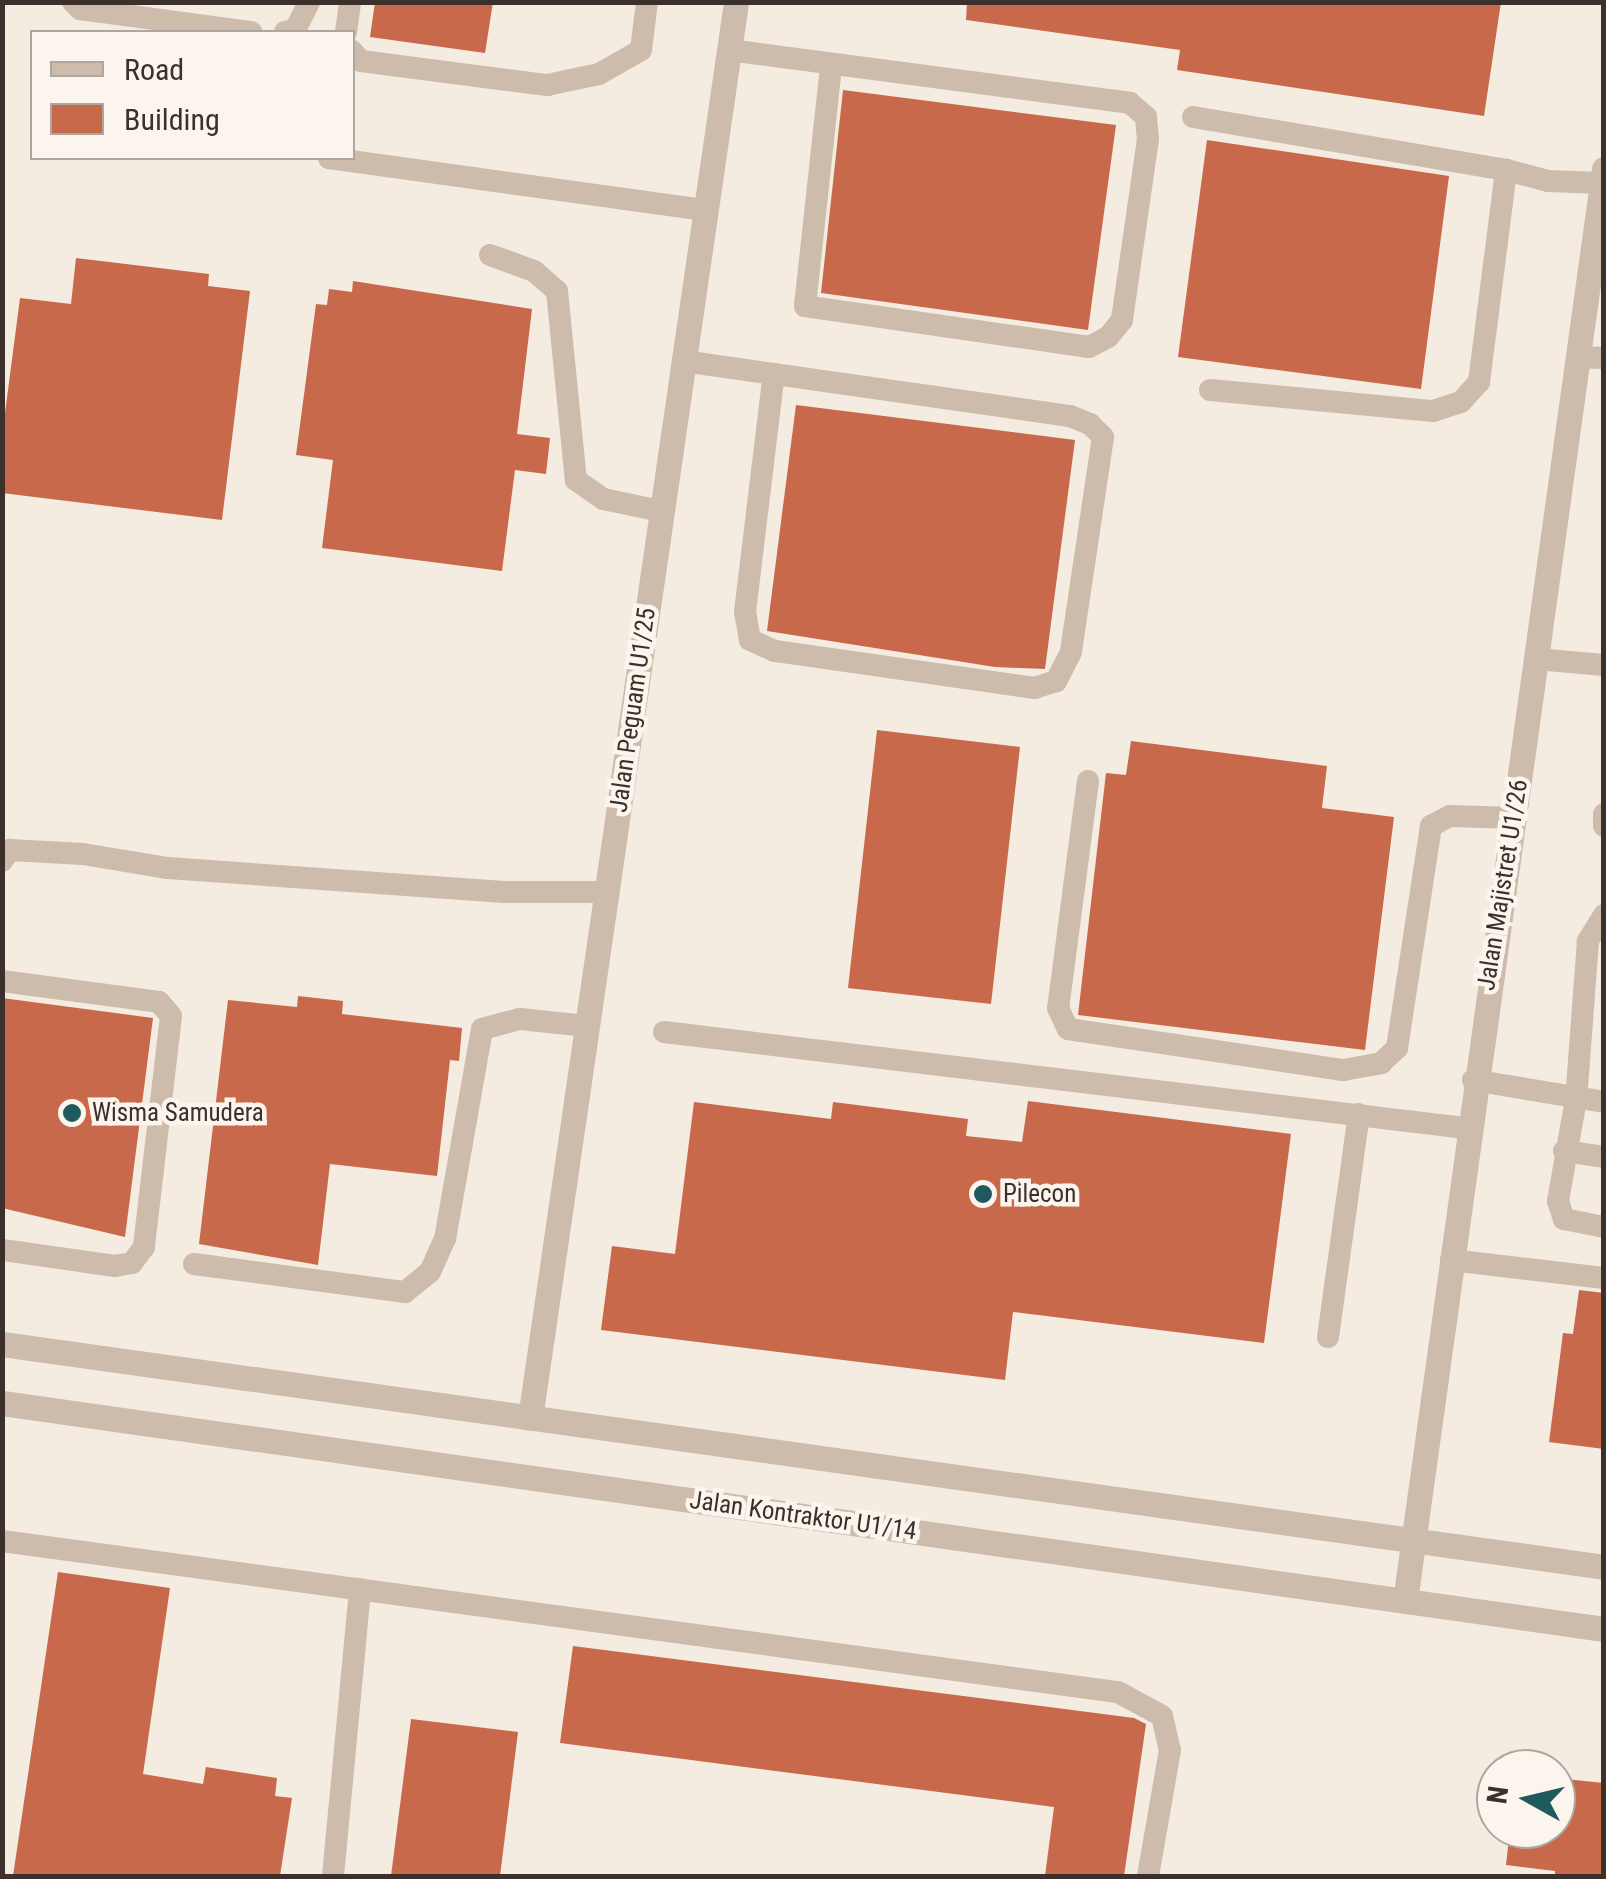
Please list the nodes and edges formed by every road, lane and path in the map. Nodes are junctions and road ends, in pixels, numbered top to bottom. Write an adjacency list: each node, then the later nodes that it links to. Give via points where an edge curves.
1 (73, 2): 6 (lane)
2 (310, 2): 8 (lane)
3 (350, 2): 9 (lane)
4 (648, 2): 11 (lane, via 641,50 599,74 547,85 362,61)
5 (736, 2): 10 (street, Jalan Peguam U1/25)
6 (164, 26): 7 (lane)
7 (222, 30)
8 (294, 30)
9 (346, 30)
10 (729, 50): 12 (lane); 17 (street, Jalan Peguam U1/25)
11 (355, 54)
12 (830, 66): 12 (lane, via 805,306 1089,347 1108,337 1122,320 1146,118 1130,103)
13 (1193, 118): 15 (lane)
14 (344, 160): 17 (lane)
15 (1506, 170): 16 (lane, via 1548,181); 23 (lane, via 1479,382 1461,402 1433,411)
16 (1602, 176): 19 (street, Jalan Majistret U1/26)
17 (705, 210): 21 (street, Jalan Peguam U1/25)
18 (490, 255): 24 (lane, via 534,271 557,291 576,480 603,499)
19 (1577, 357): 20 (lane); 25 (street, Jalan Majistret U1/26)
20 (1604, 358)
21 (683, 361): 22 (lane); 24 (street, Jalan Peguam U1/25)
22 (774, 374): 22 (lane, via 1070,416 1103,437 1071,652 1056,680 1034,688 775,652 750,640 745,612)
23 (1210, 390)
24 (662, 511): 32 (street, Jalan Peguam U1/25)
25 (1536, 658): 26 (lane); 29 (street, Jalan Majistret U1/26)
26 (1604, 665)
27 (1088, 781): 29 (lane, via 1058,1008 1068,1029 1343,1070 1381,1063 1396,1048 1431,826 1450,816)
28 (1604, 814): 30 (lane)
29 (1514, 818): 37 (street, Jalan Majistret U1/26)
30 (1604, 826)
31 (2, 861): 32 (lane, via 10,850 504,892)
32 (606, 892): 35 (street, Jalan Peguam U1/25)
33 (1604, 915): 38 (lane, via 1588,941)
34 (2, 980): 45 (lane, via 159,1002 171,1016 144,1247 132,1262 115,1266)
35 (587, 1026): 47 (lane, via 520,1019 482,1029 445,1239 430,1272 404,1292); 52 (street, Jalan Peguam U1/25)
36 (664, 1032): 40 (lane)
37 (1473, 1080): 38 (lane); 41 (street, Jalan Majistret U1/26)
38 (1576, 1099): 39 (lane); 42 (lane)
39 (1604, 1102)
40 (1359, 1114): 41 (lane); 49 (lane)
41 (1466, 1128): 46 (street, Jalan Majistret U1/26)
42 (1564, 1151): 43 (lane); 44 (lane, via 1558,1201 1564,1218)
43 (1604, 1157)
44 (1604, 1227)
45 (2, 1250)
46 (1452, 1260): 48 (lane); 53 (street, Jalan Majistret U1/26)
47 (194, 1264)
48 (1604, 1278)
49 (1328, 1337)
50 (2, 1344): 52 (street)
51 (2, 1402): 57 (street, Jalan Kontraktor U1/14)
52 (530, 1418): 53 (street)
53 (1414, 1540): 55 (street); 57 (street, Jalan Majistret U1/26)
54 (2, 1541): 56 (lane)
55 (1604, 1567)
56 (360, 1589): 59 (lane); 60 (lane, via 1118,1692 1162,1716 1170,1750)
57 (1405, 1600): 58 (street, Jalan Kontraktor U1/14)
58 (1604, 1629)
59 (333, 1876)
60 (1148, 1876)

